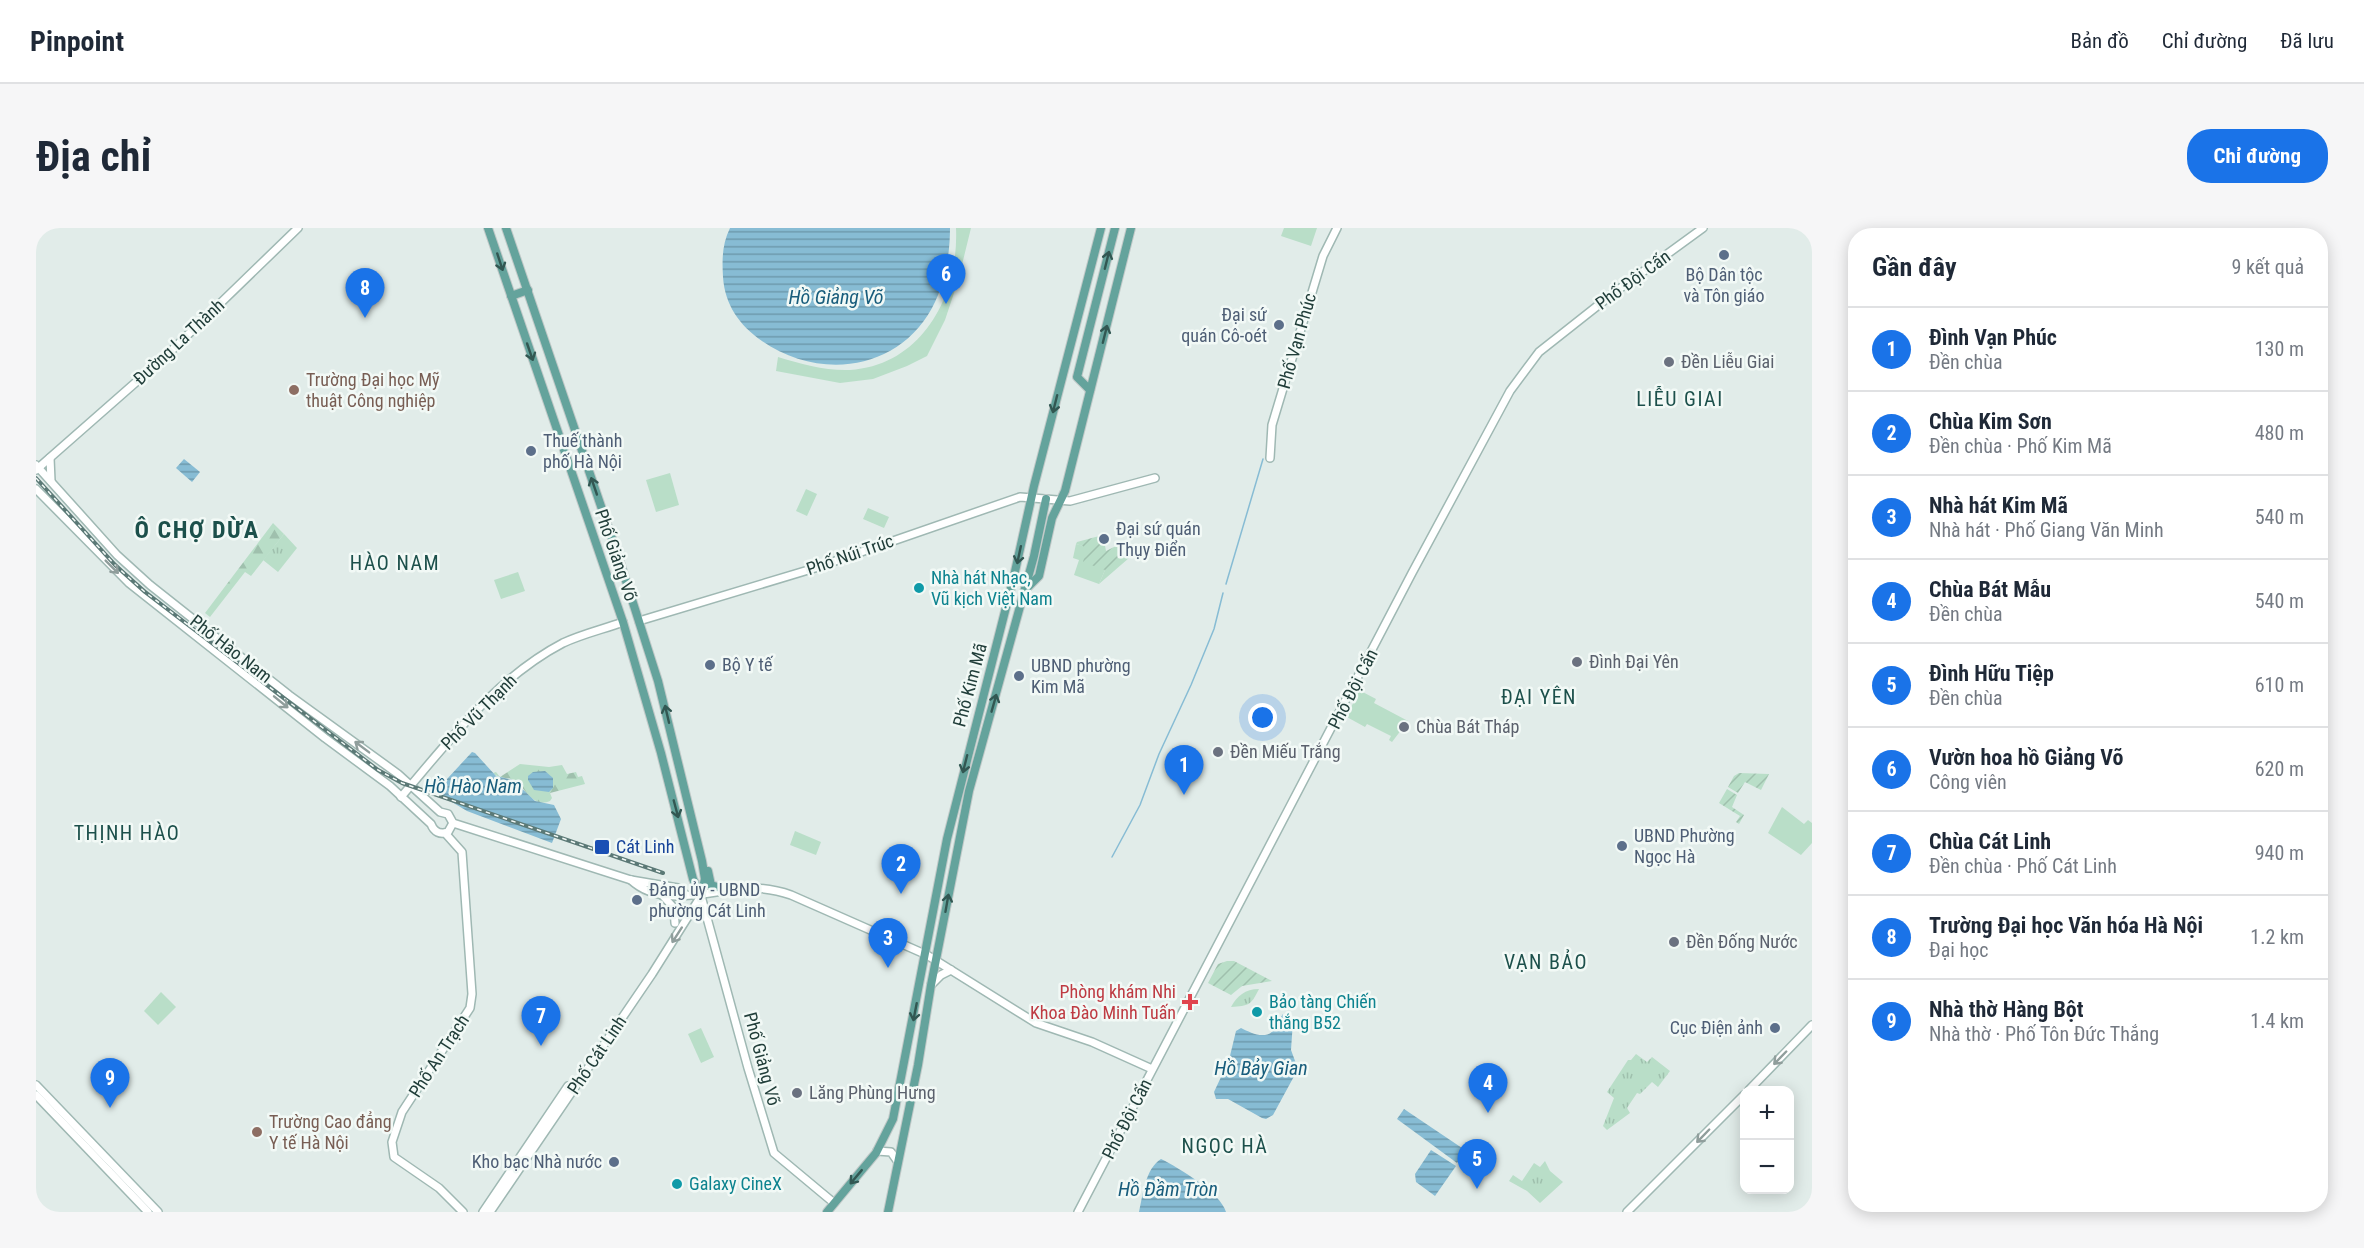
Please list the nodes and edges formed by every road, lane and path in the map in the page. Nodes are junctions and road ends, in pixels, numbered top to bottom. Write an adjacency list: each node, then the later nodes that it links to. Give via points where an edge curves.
1 (298, 228): 14 (street, Đường La Thành, via 168,354)
2 (488, 228): 10 (main road, Phố Giảng Võ, one-way to 10)
3 (506, 228): 9 (main road, Phố Giảng Võ)
4 (1101, 228): 22 (main road, Phố Kim Mã, one-way to 22)
5 (1115, 228): 11 (main road, one-way to 5, via 1077,377)
6 (1131, 228): 11 (main road, Phố Kim Mã, one-way to 6)
7 (1337, 228): 15 (street, Phố Vạn Phúc, via 1323,256 1272,425)
8 (1703, 228): 61 (street, Phố Đội Cấn, via 1539,352 1510,391)
9 (528, 290): 10 (main road); 12 (main road, Phố Giảng Võ)
10 (511, 297): 13 (main road, Phố Giảng Võ, one-way to 13)
11 (1090, 390): 24 (main road, Phố Kim Mã)
12 (576, 435): 13 (main road); 30 (main road, Phố Giảng Võ, one-way to 12)
13 (561, 440): 31 (main road, Phố Giảng Võ)
14 (55, 451): 16 (street, Đường La Thành); 17 (street, Đường La Thành)
15 (1270, 458)
16 (50, 459): 17 (street, Đường La Thành); 19 (street)
17 (37, 467): 19 (street, Phố Hào Nam)
18 (1155, 478): 24 (street)
19 (51, 481): 25 (street, Phố Hào Nam)
20 (36, 489): 21 (street, Phố Hào Nam)
21 (39, 495): 26 (street, Phố Hào Nam)
22 (1031, 498): 23 (street, Phố Núi Trúc); 30 (street, Phố Núi Trúc, via 1020,497 987,507 814,568); 46 (main road, Phố Kim Mã, one-way to 46)
23 (1046, 499): 24 (street, Phố Núi Trúc); 27 (main road, Phố Kim Mã)
24 (1061, 501): 27 (main road, Phố Kim Mã, via 1052,518 1039,576)
25 (100, 536): 26 (street); 28 (street, Phố Hào Nam)
26 (91, 545): 29 (street, Phố Hào Nam, one-way to 29)
27 (1024, 592): 47 (main road, Phố Kim Mã, one-way to 27)
28 (173, 604): 29 (street); 32 (street, Phố Hào Nam)
29 (166, 613): 33 (street, Phố Hào Nam)
30 (639, 621): 36 (main road, Phố Giảng Võ, one-way to 30)
31 (623, 622): 37 (main road, Phố Giảng Võ); 38 (street, Phố Vũ Thạnh, via 566,642 519,672 491,696)
32 (253, 666): 33 (street); 34 (street, Phố Hào Nam)
33 (246, 675): 35 (street, Phố Hào Nam, one-way to 35)
34 (335, 727): 35 (street); 38 (street, Phố Hào Nam, one-way to 34)
35 (325, 738): 39 (street, Phố Hào Nam)
36 (675, 749): 37 (main road); 48 (main road, Phố Giảng Võ)
37 (661, 753): 49 (main road, Phố Giảng Võ, one-way to 49)
38 (410, 786): 39 (street, Phố Vũ Thạnh); 40 (street, Phố Hào Nam)
39 (401, 796): 41 (street, Phố Hào Nam)
40 (423, 798): 41 (street); 42 (street, Phố Hào Nam)
41 (415, 809): 44 (street, Phố Hào Nam)
42 (440, 812): 43 (street, Phố Hào Nam, via 448,814); 44 (street, via 433,815)
43 (453, 823): 45 (street); 50 (street, Phố Hào Nam)
44 (431, 824): 45 (street, Phố Hào Nam, via 435,831)
45 (445, 833): 74 (street, Phố An Trạch, via 462,852 470,1008 402,1112 392,1142 394,1157 439,1188)
46 (947, 839): 47 (main road); 56 (main road, Phố Kim Mã)
47 (958, 841): 57 (main road, Phố Kim Mã, one-way to 47)
48 (702, 861): 51 (main road, via 711,885); 54 (main road, Phố Giảng Võ, via 705,879)
49 (693, 879): 53 (street); 54 (main road, Phố Giảng Võ)
50 (631, 880): 52 (street, Phố Hào Nam); 53 (street, Phố Hào Nam, via 678,888)
51 (727, 890): 54 (street); 56 (street, via 762,888 791,895)
52 (662, 894): 53 (street, Phố Hào Nam); 55 (street, via 674,908)
53 (687, 894): 54 (street, Phố Hào Nam)
54 (701, 896): 64 (street, Phố Cát Linh, one-way to 64); 71 (street, Phố Giảng Võ, via 774,1153)
55 (675, 923)
56 (927, 955): 57 (street); 67 (main road, Phố Kim Mã, one-way to 67)
57 (936, 960): 58 (street); 59 (main road, Phố Kim Mã)
58 (951, 970): 59 (street); 61 (street, via 1036,1023)
59 (931, 985): 68 (main road, Phố Kim Mã)
60 (1812, 1025): 63 (street, one-way to 63)
61 (1152, 1069): 79 (street, Phố Đội Cấn)
62 (36, 1085): 73 (street)
63 (1753, 1086)
64 (571, 1088): 75 (street, Phố Cát Linh); 76 (street, Phố Cát Linh)
65 (36, 1095): 72 (street)
66 (1740, 1099): 80 (street, one-way to 80)
67 (893, 1119): 68 (main road); 69 (main road, Phố Kim Mã)
68 (907, 1123): 70 (main road, Phố Kim Mã)
69 (877, 1151): 70 (street, via 891,1152); 71 (main road, Phố Kim Mã, one-way to 71)
70 (897, 1163): 78 (main road, Phố Kim Mã)
71 (834, 1203): 77 (main road, Phố Kim Mã)
72 (148, 1212)
73 (158, 1212)
74 (462, 1212)
75 (483, 1212)
76 (490, 1212)
77 (827, 1212)
78 (888, 1212)
79 (1078, 1212)
80 (1627, 1212)

